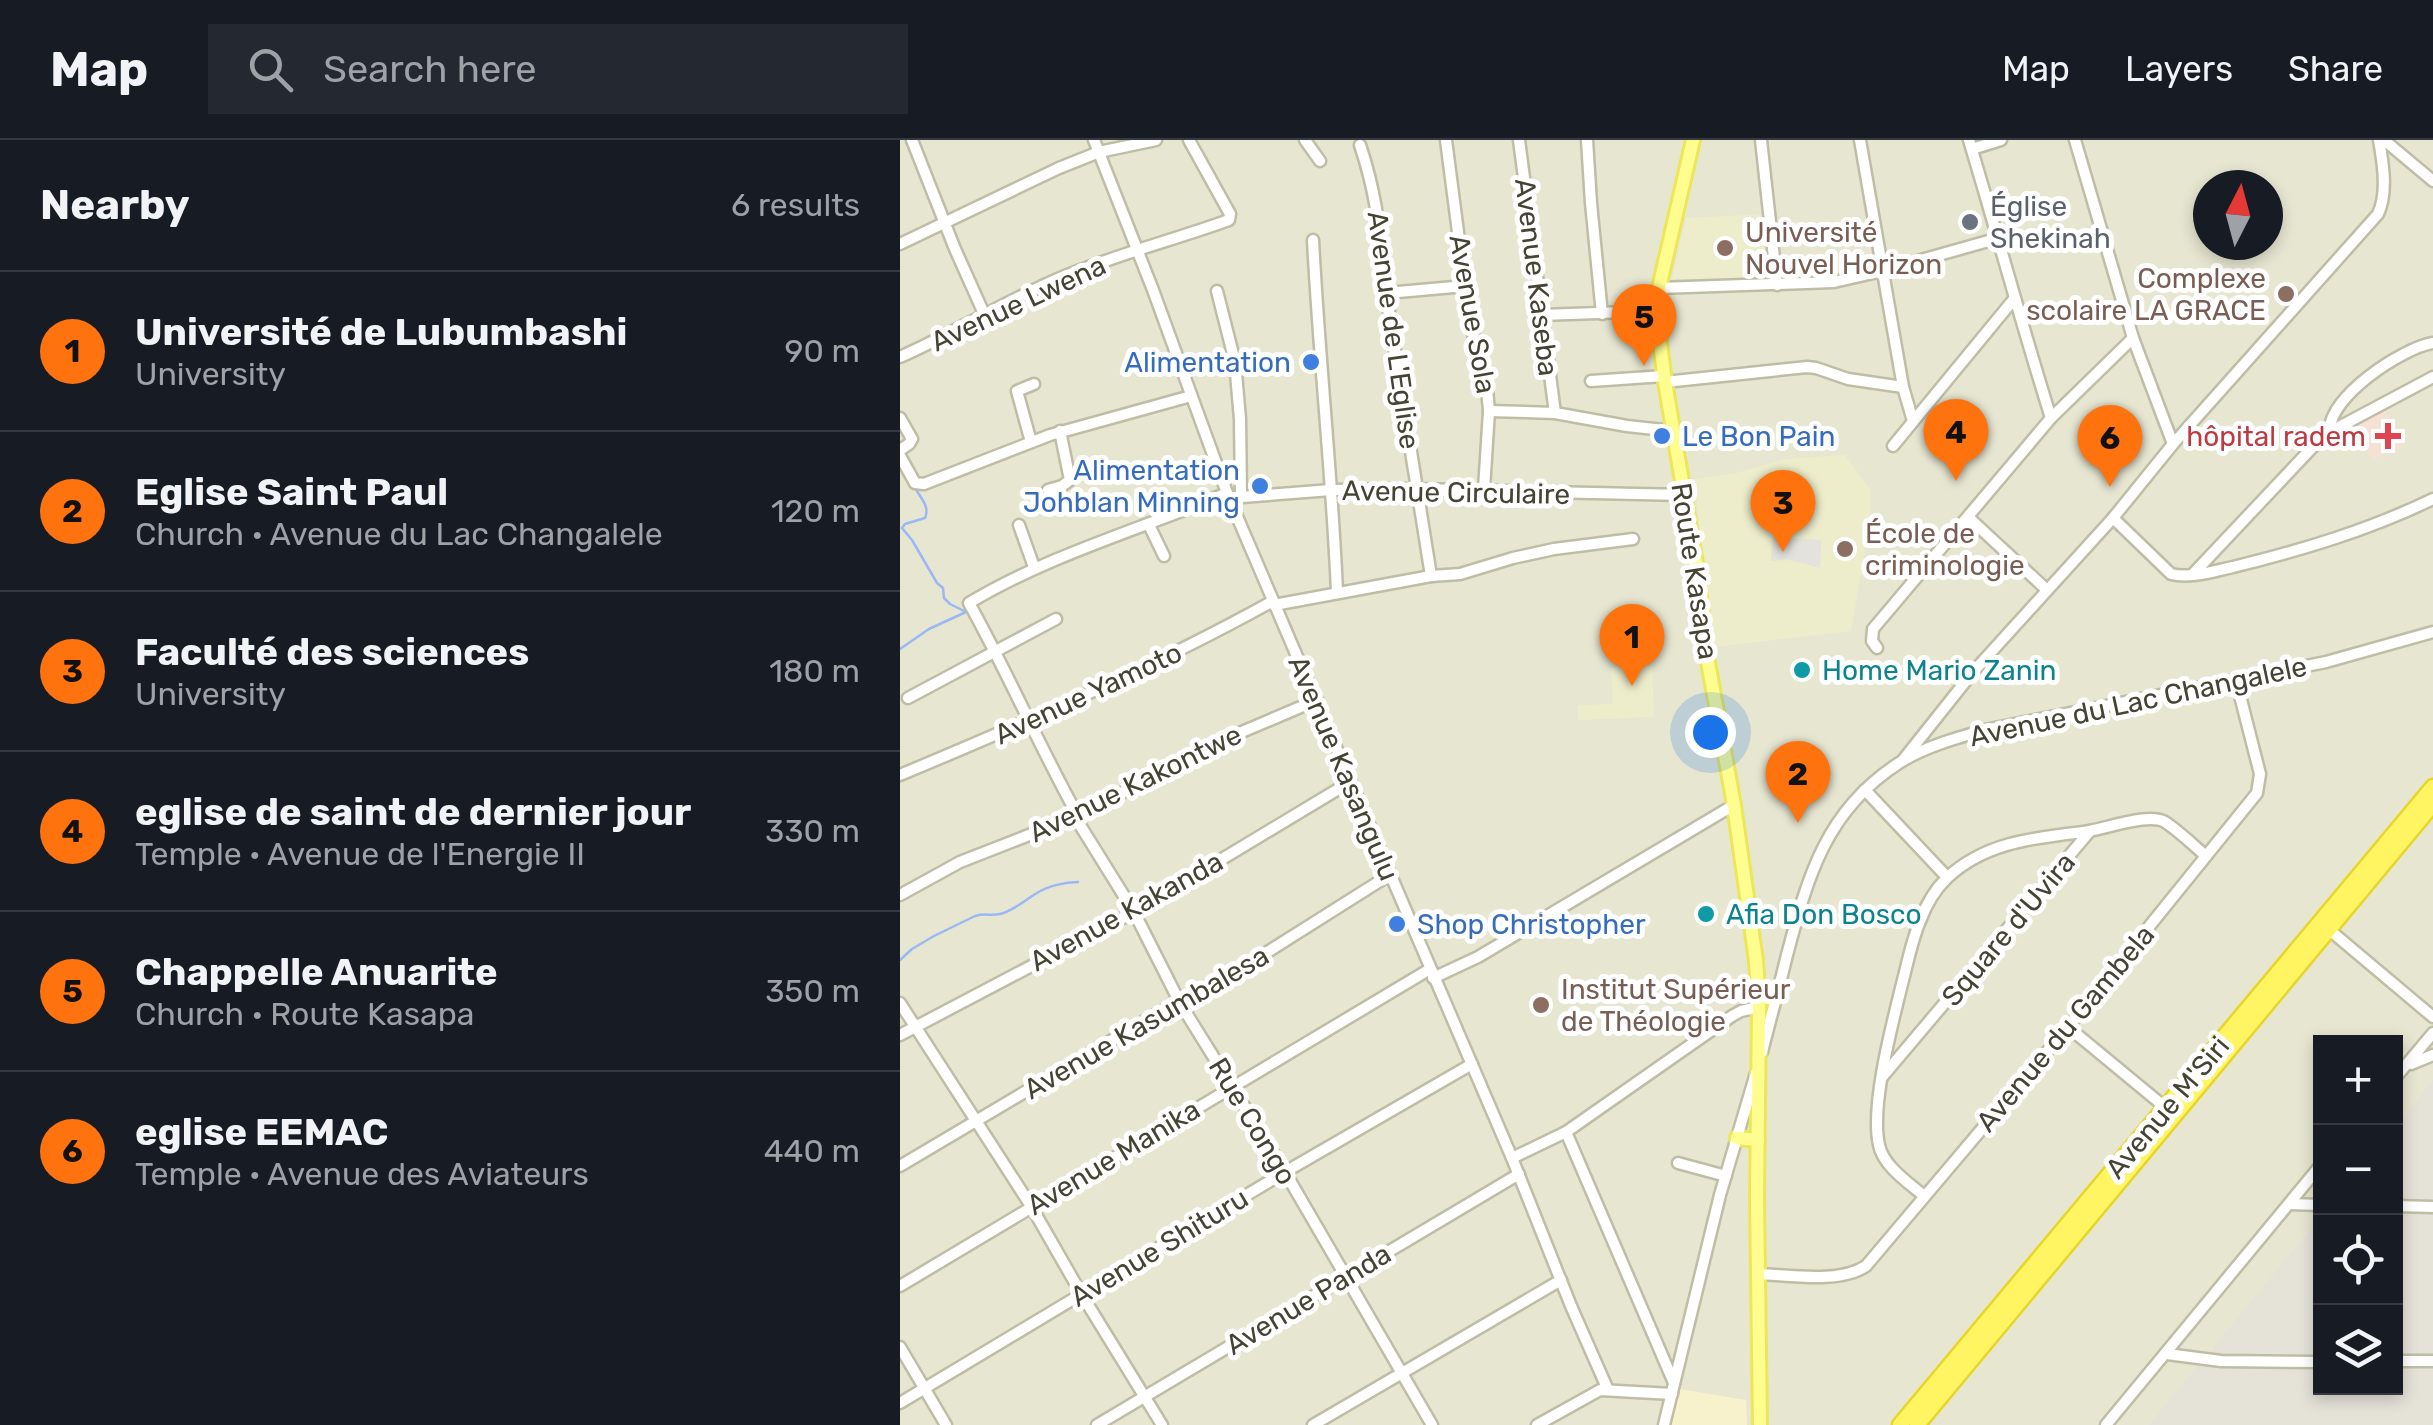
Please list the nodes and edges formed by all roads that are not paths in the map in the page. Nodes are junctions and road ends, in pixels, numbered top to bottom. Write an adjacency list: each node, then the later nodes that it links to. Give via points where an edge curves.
1 (1094, 140): 17 (street, Avenue Kasangulu)
2 (1156, 140): 17 (street)
3 (1189, 140): 24 (street, Avenue Lwena, via 1230,218)
4 (1305, 140): 18 (street)
5 (1446, 140): 26 (street, Avenue Sola)
6 (1519, 140): 34 (street, Avenue Kaseba)
7 (1588, 140): 33 (street)
8 (1693, 140): 28 (main road, Route Kasapa)
9 (1762, 140): 27 (street)
10 (1860, 140): 25 (street)
11 (2000, 140): 15 (street)
12 (2075, 140): 36 (street)
13 (2381, 140): 19 (street); 54 (street, via 2378,214)
14 (906, 141): 20 (street)
15 (1970, 144): 21 (street)
16 (1360, 145): 30 (street, Avenue de L'Eglise, via 1374,190)
17 (1099, 152): 20 (street); 24 (street, Avenue Kasangulu)
18 (1320, 161)
19 (2433, 181)
20 (944, 222): 23 (street); 35 (street)
21 (1999, 238): 25 (street); 31 (street)
22 (1312, 240): 59 (street)
23 (900, 244)
24 (1137, 250): 35 (street, Avenue Lwena); 44 (street, Avenue Kasangulu)
25 (1882, 271): 27 (street); 43 (street)
26 (1465, 286): 30 (street); 45 (street, Avenue Sola)
27 (1777, 286): 28 (street)
28 (1659, 288): 32 (main road, Route Kasapa)
29 (1217, 291): 61 (street, via 1235,362 1240,419)
30 (1387, 294): 57 (street, Avenue de L'Eglise)
31 (2014, 299): 48 (street); 49 (street)
32 (1656, 311): 33 (street); 40 (main road, Route Kasapa)
33 (1602, 314): 34 (street)
34 (1541, 315): 46 (street, Avenue Kaseba)
35 (985, 316): 38 (street, Avenue Lwena)
36 (2133, 338): 48 (street); 54 (street)
37 (2433, 343): 51 (street, via 2372,372 2332,417)
38 (900, 357)
39 (2433, 377): 51 (street)
40 (1665, 379): 41 (street); 43 (street, via 1807,367); 50 (main road, Route Kasapa)
41 (1591, 381)
42 (1034, 384): 53 (street, via 1016,391)
43 (1903, 387): 49 (street)
44 (1191, 396): 52 (street); 61 (street, Avenue Kasangulu)
45 (1490, 412): 46 (street, Avenue Kaseba); 60 (street, Avenue Sola)
46 (1555, 413): 50 (street, Avenue Kaseba)
47 (900, 418): 56 (street, via 912,439)
48 (2051, 418): 64 (street)
49 (1912, 421): 55 (street)
50 (1672, 431): 62 (main road, Route Kasapa)
51 (2330, 431): 71 (street)
52 (1060, 432): 53 (street); 58 (street, via 1070,480)
53 (1031, 442): 56 (street, via 919,484)
54 (2173, 444): 65 (street)
55 (1893, 446)
56 (900, 454)
57 (1417, 489): 59 (street, Avenue Circulaire); 60 (street, Avenue Circulaire); 72 (street, Avenue de L'Eglise)
58 (1048, 490)
59 (1331, 490): 61 (street, Avenue Circulaire); 74 (street)
60 (1484, 490): 62 (street, Avenue Circulaire)
61 (1232, 495): 67 (street, Avenue Circulaire); 75 (street, Avenue Kasangulu)
62 (1684, 495): 90 (main road, Route Kasapa)
63 (2433, 499): 71 (street, via 2318,545)
64 (1968, 517): 73 (street); 78 (street, via 1873,629)
65 (2113, 518): 71 (street, via 2171,574); 73 (street)
66 (1019, 525): 70 (street)
67 (1148, 525): 69 (street); 70 (street, Avenue Circulaire)
68 (1633, 539): 72 (street, Avenue Yamoto)
69 (1164, 556)
70 (1034, 568): 79 (street, Avenue Circulaire, via 969,603)
71 (2193, 574)
72 (1430, 576): 74 (street, Avenue Yamoto)
73 (2047, 590): 84 (street)
74 (1336, 592): 75 (street, Avenue Yamoto)
75 (1273, 603): 82 (street, Avenue Kasangulu); 83 (street, Avenue Yamoto)
76 (1056, 619): 79 (street)
77 (2433, 632): 80 (street, Avenue du Lac Changalele)
78 (1877, 648)
79 (996, 650): 81 (street); 83 (street)
80 (2236, 680): 84 (street, Avenue du Lac Changalele, via 1984,730); 93 (street, Avenue du Gambela, via 2261,782)
81 (908, 698)
82 (1317, 700): 86 (street, Avenue Kasangulu); 91 (street, Avenue Kakontwe)
83 (1030, 720): 85 (street, Avenue Yamoto); 91 (street, Rue Congo)
84 (1902, 761): 88 (street, Avenue du Lac Changalele)
85 (900, 776)
86 (1350, 782): 94 (street, Avenue Kasangulu); 97 (street, Avenue Kakanda)
87 (2433, 787): 98 (highway, Avenue M'Siri)
88 (1864, 790): 95 (street); 100 (street, Avenue du Lac Changalele, via 1833,826 1815,862)
89 (2433, 804): 98 (highway, Avenue M'Siri)
90 (1734, 805): 99 (street, Avenue Manika, via 1478,957); 101 (main road, Route Kasapa)
91 (1077, 816): 96 (street, Avenue Kakontwe, via 960,862); 97 (street, Rue Congo)
92 (2090, 831): 93 (street, via 2156,819); 95 (street, Square d'Uvira, via 2009,843); 110 (street, Square d'Uvira)
93 (2206, 856): 106 (street, Avenue du Gambela)
94 (1391, 874): 99 (street, Avenue Kasangulu); 103 (street, Avenue Kasumbalesa)
95 (1947, 877): 107 (street, Square d'Uvira, via 1918,926)
96 (900, 895)
97 (1134, 912): 103 (street, Rue Congo); 105 (street, Avenue Kakanda)
98 (2325, 926): 104 (street); 118 (highway, Avenue M'Siri); 161 (highway, Avenue M'Siri)
99 (1431, 974): 113 (street, Avenue Kasangulu); 117 (street, Avenue Manika)
100 (1776, 997): 101 (main road); 112 (street, Avenue du Lac Changalele)
101 (1759, 1001): 112 (main road, Route Kasapa); 120 (street)
102 (900, 1003): 105 (street)
103 (1180, 1003): 117 (street, Rue Congo); 119 (street, Avenue Kasumbalesa)
104 (2433, 1017)
105 (914, 1027): 109 (street, Avenue Kakanda); 119 (street)
106 (2068, 1028): 118 (street); 130 (street, Avenue du Gambela)
107 (1891, 1032): 110 (street, via 1901,1043); 116 (street, Square d'Uvira)
108 (2433, 1033): 114 (street)
109 (900, 1035)
110 (1914, 1042): 116 (street, Square d'Uvira)
111 (2433, 1055): 114 (street)
112 (1759, 1061): 121 (street, Avenue du Lac Changalele); 122 (main road, Route Kasapa)
113 (1472, 1064): 123 (street, Avenue Kasangulu); 126 (street, Avenue Shituru)
114 (2406, 1066): 115 (street)
115 (2403, 1069)
116 (1883, 1076): 130 (street, via 1879,1147)
117 (1232, 1087): 126 (street, Rue Congo); 133 (street, Avenue Manika)
118 (2166, 1108): 160 (highway, Avenue M'Siri)
119 (976, 1120): 125 (street, Avenue Kasumbalesa); 133 (street)
120 (1566, 1132): 123 (street); 148 (street)
121 (1736, 1138): 122 (main road); 129 (street, Avenue du Lac Changalele)
122 (1758, 1140): 136 (main road, Route Kasapa)
123 (1512, 1158): 127 (street, Avenue Kasangulu)
124 (1678, 1164): 129 (street)
125 (900, 1166)
126 (1284, 1172): 137 (street, Rue Congo); 140 (street, Avenue Shituru)
127 (1519, 1174): 137 (street, Avenue Panda); 138 (street, Avenue Kasangulu)
128 (2313, 1175): 131 (street)
129 (1726, 1176): 148 (street, Avenue du Lac Changalele)
130 (1924, 1196): 136 (street, Avenue du Gambela, via 1857,1272)
131 (2290, 1204): 132 (street); 142 (street)
132 (2313, 1205)
133 (1030, 1206): 139 (street, Avenue Manika); 140 (street)
134 (2403, 1206): 135 (street)
135 (2433, 1207)
136 (1758, 1274): 159 (main road, Route Kasapa)
137 (1347, 1276): 146 (street, Rue Congo); 150 (street, Avenue Panda)
138 (1561, 1280): 146 (street); 149 (street, Avenue Kasangulu)
139 (900, 1286)
140 (1082, 1294): 147 (street, Avenue Shituru); 150 (street)
141 (900, 1347): 147 (street)
142 (2167, 1354): 143 (street); 162 (street)
143 (2313, 1362)
144 (2403, 1362): 145 (street)
145 (2433, 1362)
146 (1400, 1374): 155 (street); 156 (street, Rue Congo)
147 (926, 1387): 151 (street, Avenue Shituru); 152 (street)
148 (1673, 1389): 149 (street); 158 (street, Avenue du Lac Changalele)
149 (1608, 1390): 157 (street)
150 (1145, 1396): 153 (street, Avenue Panda); 154 (street)
151 (900, 1403)
152 (946, 1425)
153 (1097, 1425)
154 (1162, 1425)
155 (1312, 1425)
156 (1432, 1425)
157 (1537, 1425)
158 (1664, 1425)
159 (1760, 1425)
160 (1900, 1425)
161 (1917, 1425)
162 (2106, 1425)

